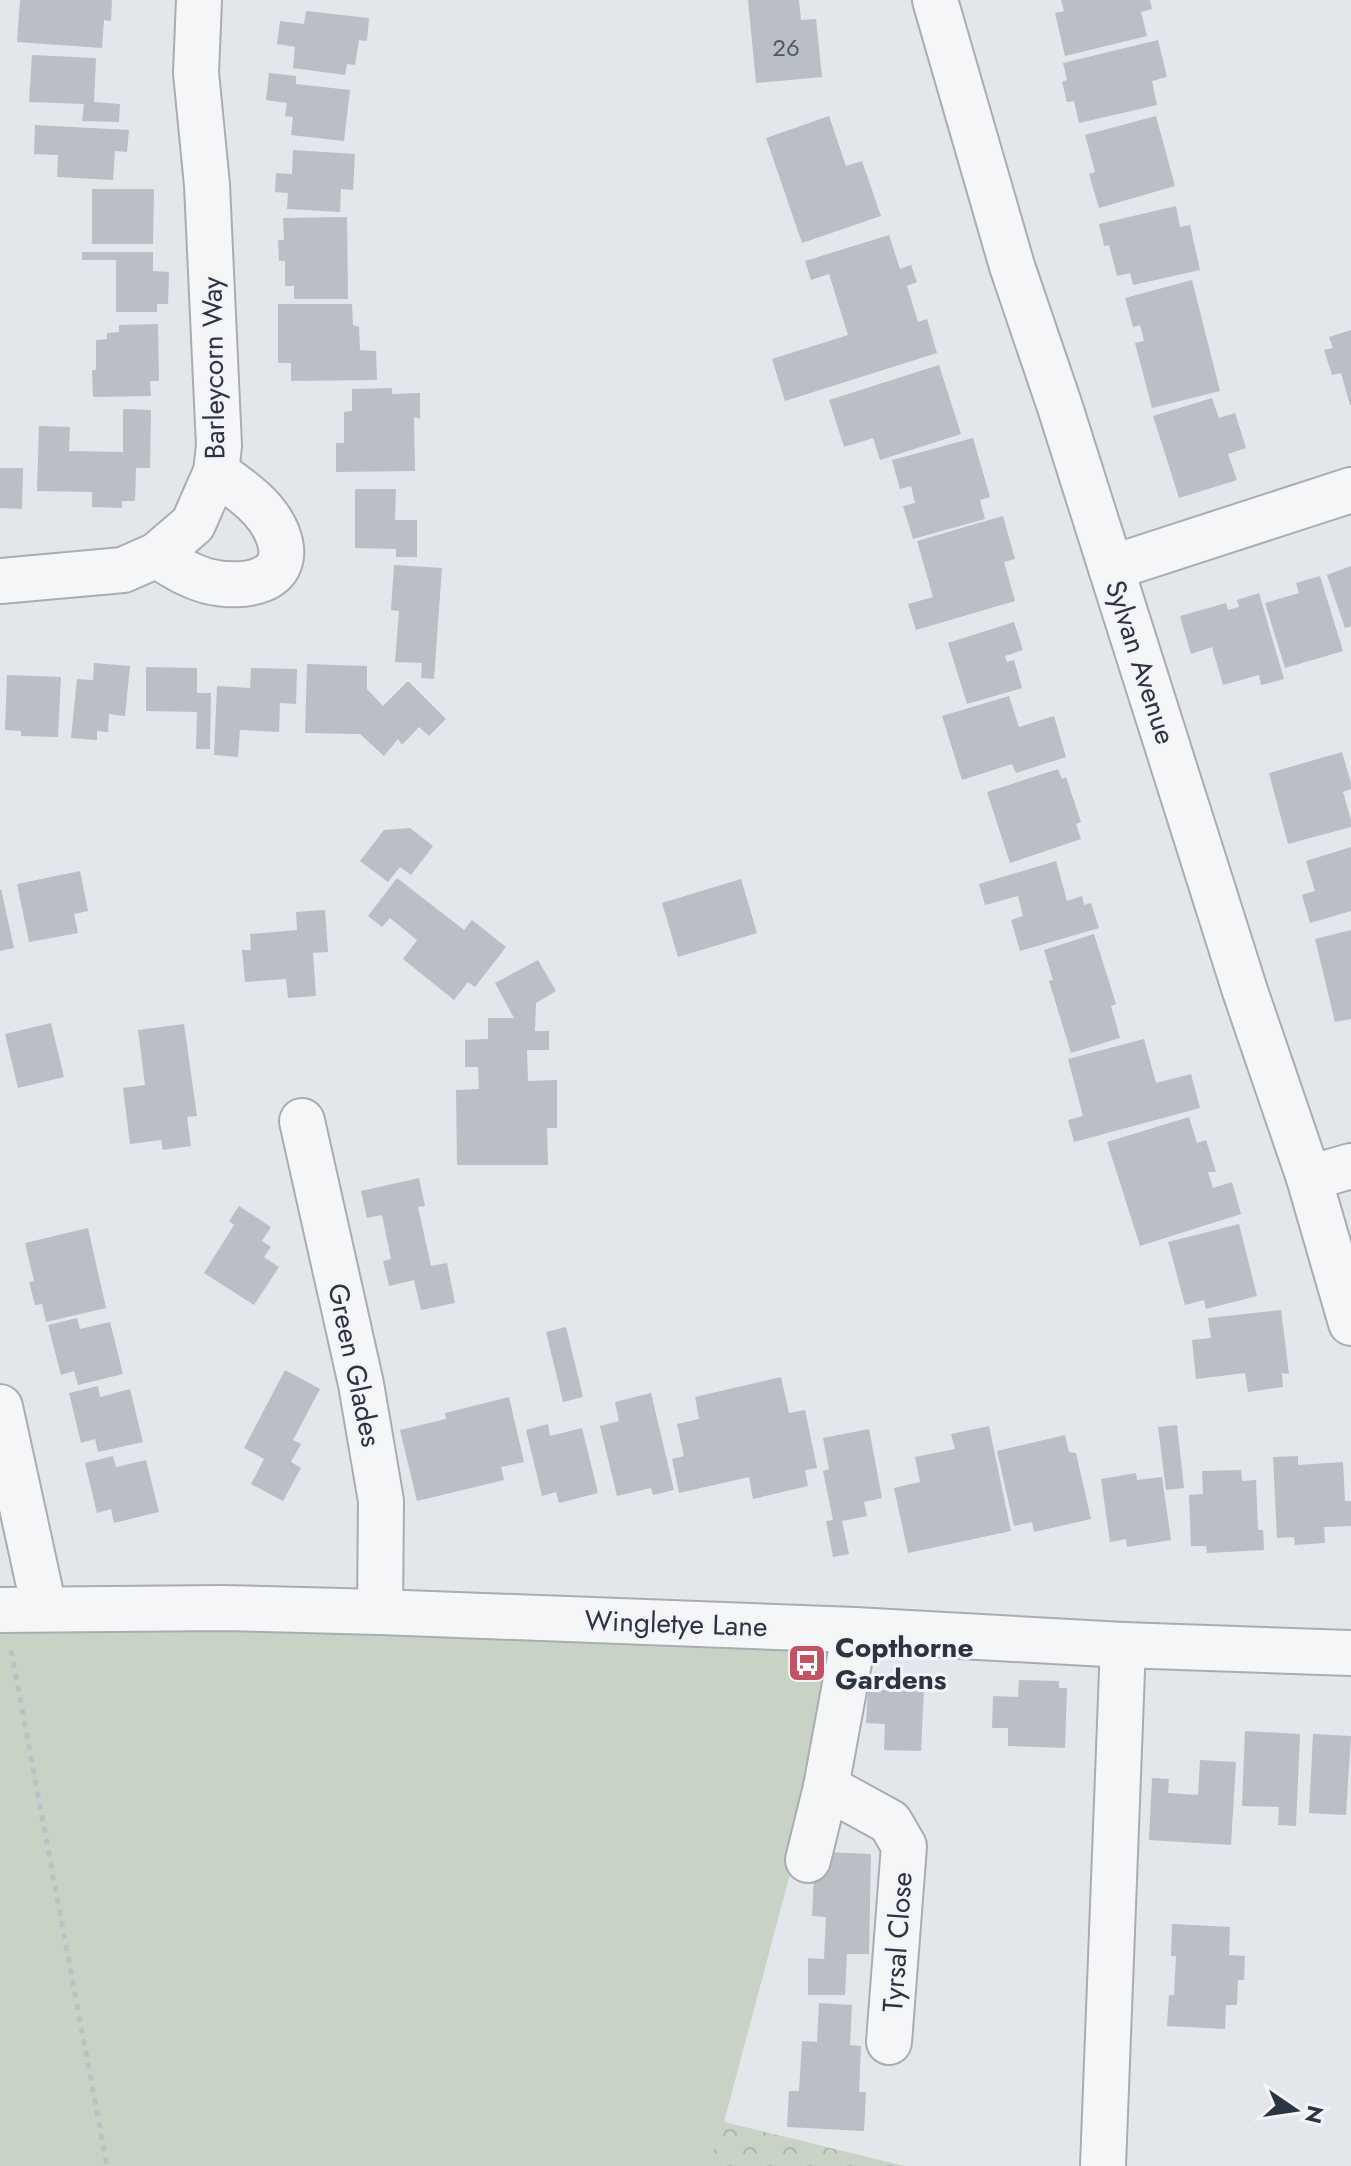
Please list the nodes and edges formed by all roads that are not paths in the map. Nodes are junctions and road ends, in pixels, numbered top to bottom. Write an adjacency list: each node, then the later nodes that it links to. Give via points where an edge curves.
1 (199, 0): 3 (street, Barleycorn Way, via 196,73 208,200)
2 (935, 0): 6 (street, Sylvan Avenue, via 1012,266)
3 (216, 472): 5 (street, Barleycorn Way, via 193,524); 5 (street, via 245,494 277,533 282,555 274,572 258,583 205,581)
4 (1351, 490): 6 (street)
5 (157, 555): 7 (street, Barleycorn Way, via 123,570)
6 (1111, 568): 10 (street, Sylvan Avenue)
7 (0, 581)
8 (302, 1121): 14 (street, Green Glades, via 361,1384 381,1501)
9 (1351, 1166): 10 (street)
10 (1309, 1178): 11 (street, Sylvan Avenue)
11 (1351, 1323)
12 (0, 1407): 13 (street)
13 (16, 1609): 14 (street, Wingletye Lane)
14 (380, 1612): 15 (street, Wingletye Lane)
15 (855, 1630): 16 (street, Wingletye Lane); 18 (street)
16 (1123, 1645): 17 (street, Wingletye Lane); 21 (street)
17 (1351, 1653)
18 (826, 1787): 19 (street); 20 (street, Tyrsal Close, via 890,1822 904,1846)
19 (808, 1860)
20 (889, 2042)
21 (1103, 2166)

